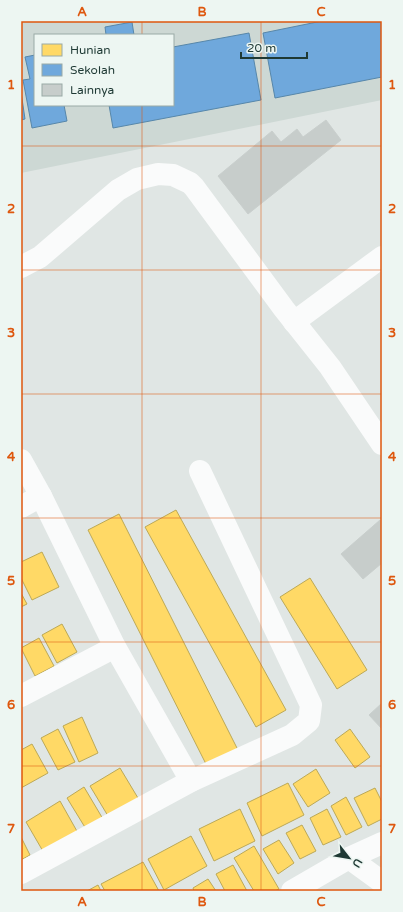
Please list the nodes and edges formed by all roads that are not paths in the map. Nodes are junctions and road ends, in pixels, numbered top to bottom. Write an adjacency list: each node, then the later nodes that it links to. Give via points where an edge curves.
1 (382, 257): 3 (street)
2 (21, 267): 3 (street, via 40,257 118,190 137,179 158,174 173,174 194,187)
3 (294, 322): 4 (street, via 330,367)
4 (382, 444)
5 (21, 460): 7 (street)
6 (200, 471): 11 (street, via 311,705 309,721 292,735)
7 (41, 496): 8 (street); 9 (street)
8 (21, 507)
9 (115, 647): 10 (street); 11 (street)
10 (21, 696)
11 (191, 781): 14 (street)
12 (382, 843): 13 (street)
13 (349, 858): 15 (street); 16 (street)
14 (21, 873)
15 (382, 882)
16 (292, 891)

